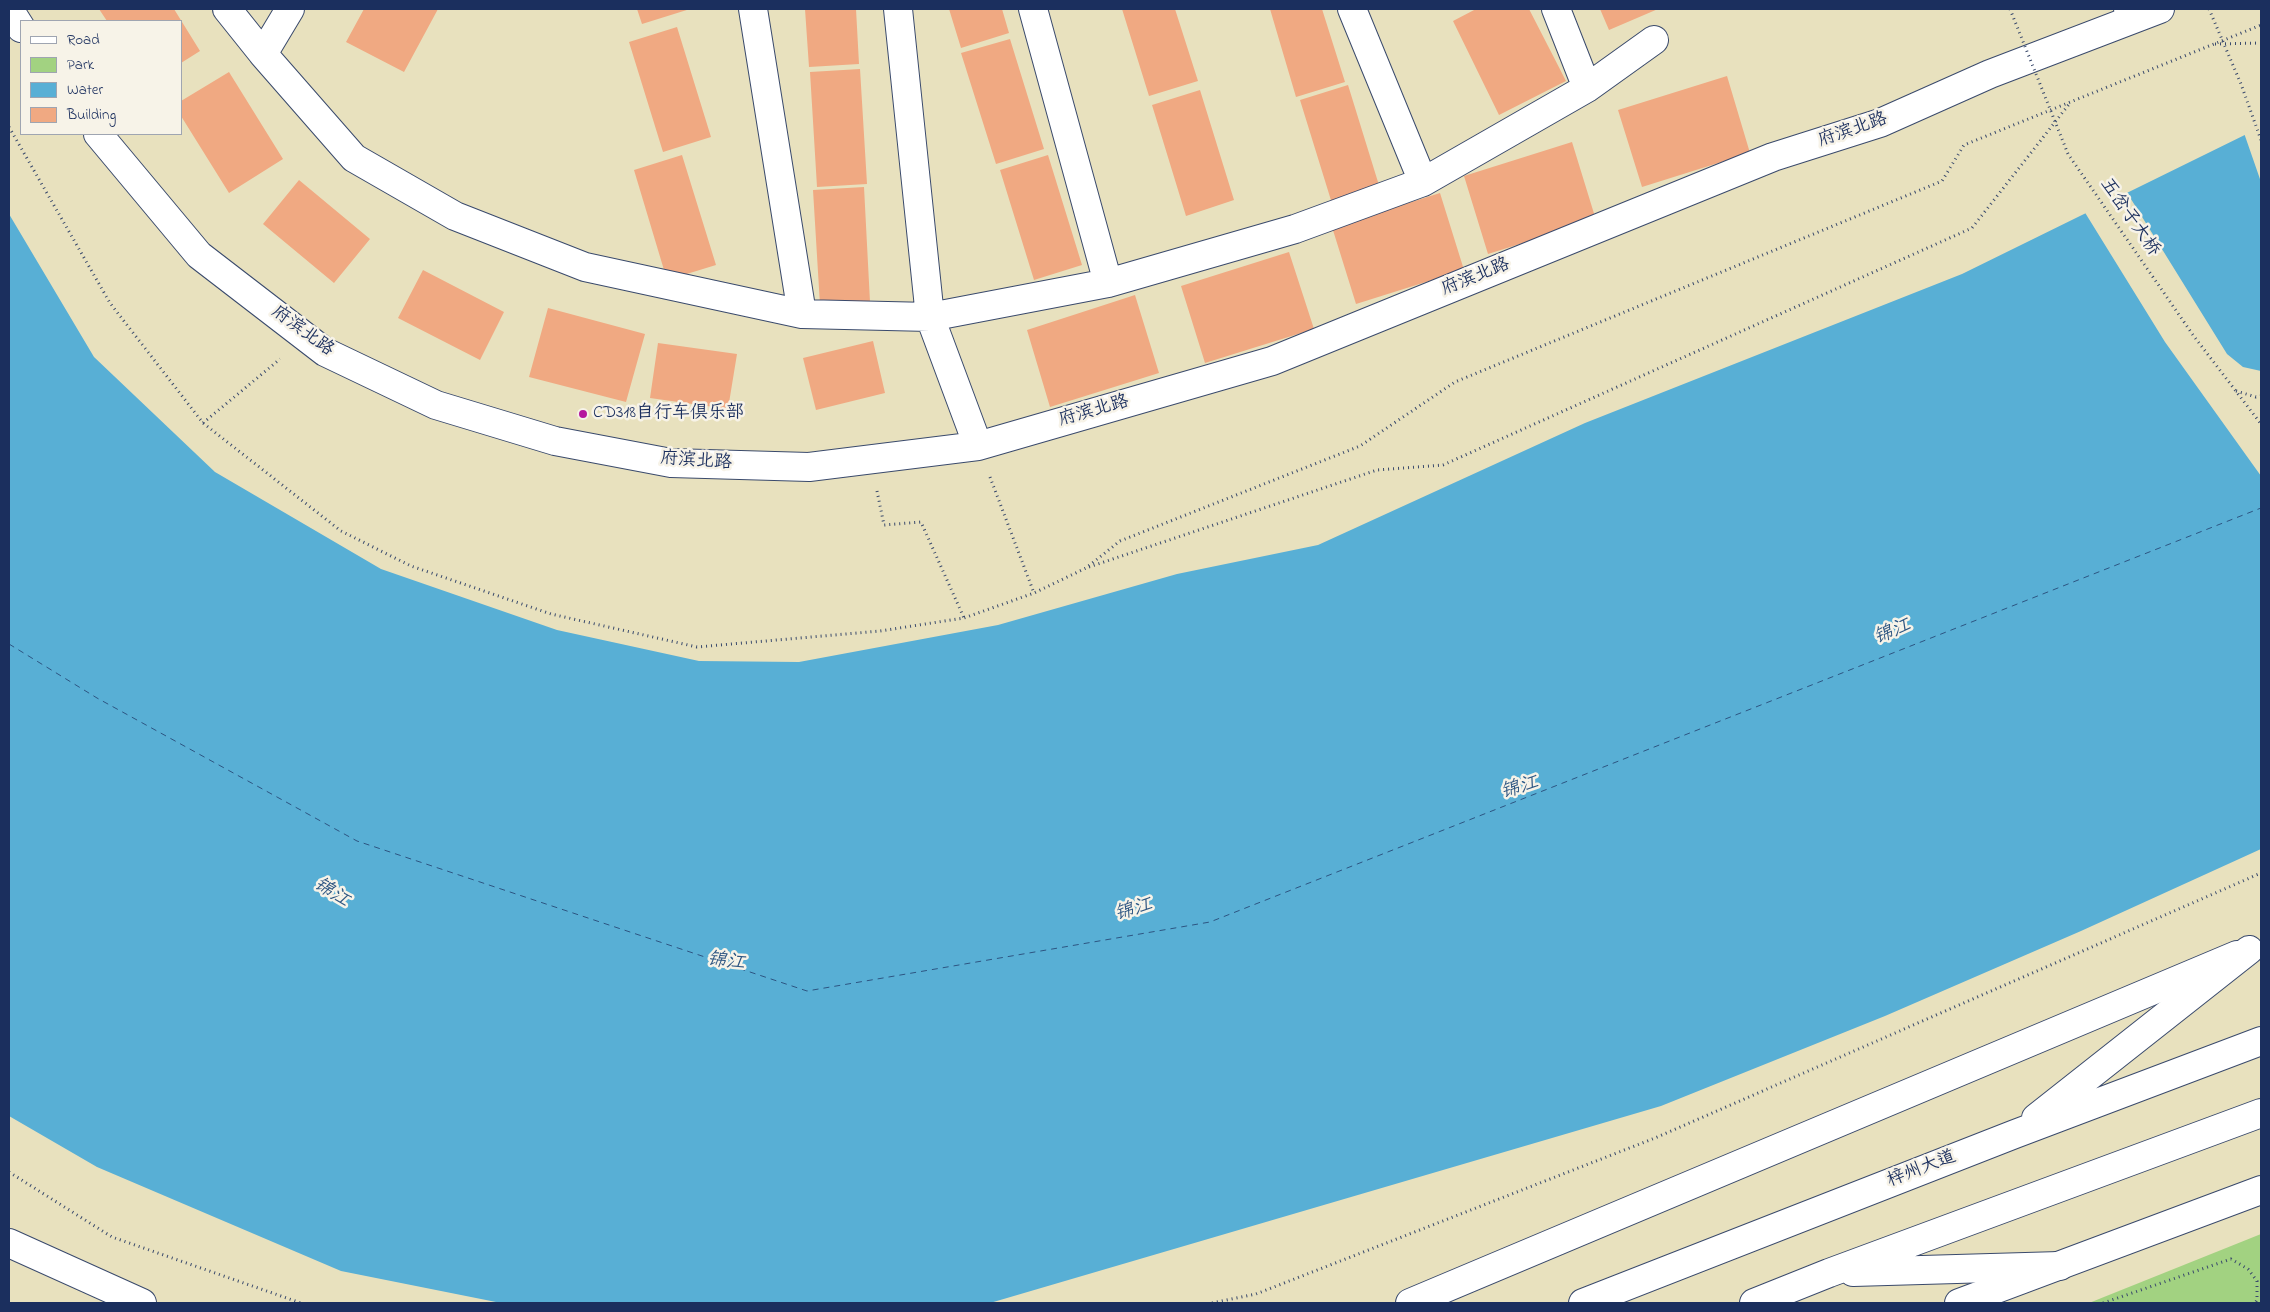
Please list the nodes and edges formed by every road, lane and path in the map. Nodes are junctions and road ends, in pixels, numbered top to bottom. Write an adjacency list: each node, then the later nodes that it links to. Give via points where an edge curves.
1 (9, 9): 13 (main road)
2 (227, 9): 17 (main road)
3 (290, 9): 17 (main road)
4 (753, 9): 24 (main road)
5 (898, 9): 25 (main road)
6 (1033, 9): 23 (main road)
7 (1352, 9): 22 (main road)
8 (1556, 9): 18 (main road)
9 (2010, 9): 27 (path, 五岔子大桥, bridge, via 2068,154 2193,335)
10 (2160, 9): 12 (main road, 府滨北路)
11 (2210, 9): 21 (path, bridge)
12 (2130, 14): 31 (main road, 府滨北路, via 1880,123 1773,157 1272,361)
13 (20, 26)
14 (1654, 40): 18 (main road)
15 (2261, 43): 16 (path)
16 (2212, 44)
17 (263, 54): 24 (main road, via 354,158 455,216 585,267)
18 (1587, 88): 22 (main road)
19 (2071, 102): 33 (path, via 1972,228 1444,465 1377,470)
20 (99, 135): 26 (main road, 府滨北路, via 199,255)
21 (2261, 140)
22 (1423, 182): 23 (main road, via 1295,229)
23 (1108, 283): 25 (main road)
24 (802, 314): 25 (main road)
25 (930, 317): 31 (main road)
26 (306, 338): 29 (path); 32 (main road, 府滨北路, via 325,352 436,405 555,441 672,463 809,467)
27 (2236, 391): 28 (path); 30 (path, 五岔子大桥, bridge)
28 (2261, 396)
29 (203, 422)
30 (2261, 424)
31 (978, 446): 32 (main road, 府滨北路); 34 (path)
32 (870, 460): 35 (path, via 884,525 921,522)
33 (1086, 568)
34 (1034, 593)
35 (964, 618)
36 (2261, 873): 48 (path, via 1655,1138 1256,1294)
37 (2255, 948): 40 (main road); 49 (main road)
38 (2261, 1041): 40 (main road, 梓州大道)
39 (2261, 1113): 45 (main road)
40 (2015, 1134): 50 (main road, 梓州大道)
41 (9, 1172): 47 (path, via 112,1237)
42 (2261, 1190): 44 (main road)
43 (9, 1243): 46 (main road)
44 (2060, 1266): 45 (main road); 52 (main road)
45 (1829, 1273): 51 (main road)
46 (142, 1303)
47 (301, 1303)
48 (1212, 1303)
49 (1410, 1303)
50 (1583, 1303)
51 (1754, 1303)
52 (1959, 1303)
53 (2103, 1303): 54 (path, via 2231,1259 2248,1269 2257,1281)
54 (2255, 1303)

